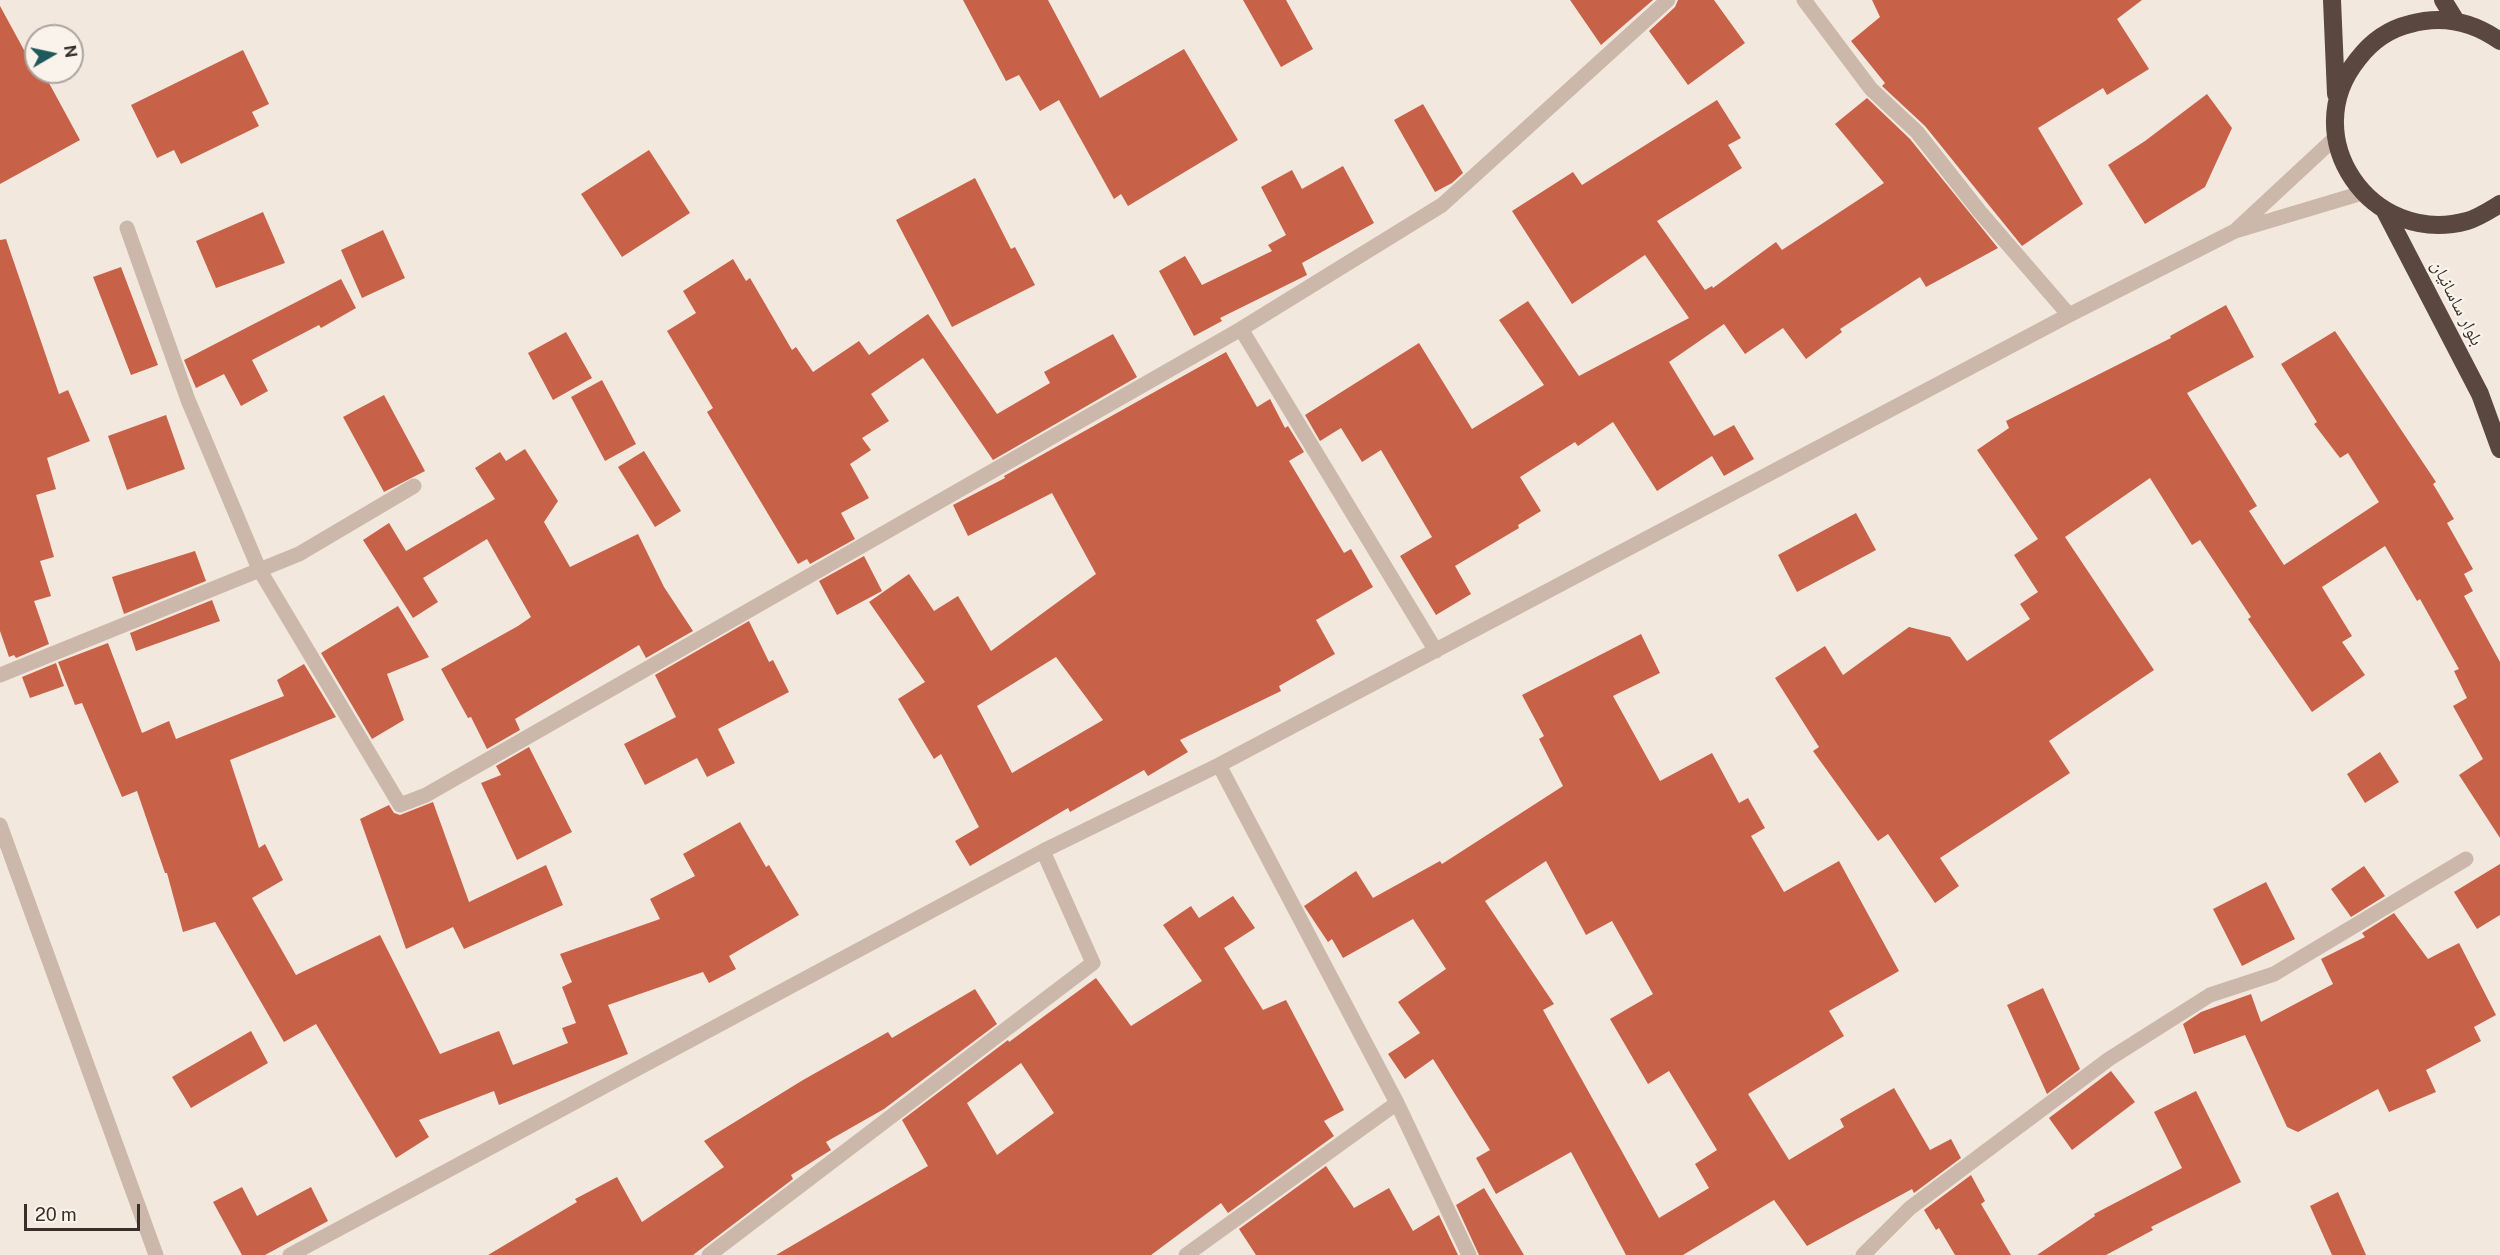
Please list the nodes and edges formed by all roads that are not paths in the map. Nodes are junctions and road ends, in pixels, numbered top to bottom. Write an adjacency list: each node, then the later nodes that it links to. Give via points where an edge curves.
1 (1668, 0): 15 (street, via 1442,205)
2 (1804, 0): 14 (street, via 1871,89 1917,132)
3 (2332, 0): 7 (highway)
4 (2443, 0): 5 (highway)
5 (2456, 21): 6 (highway, via 2485,30); 7 (highway, via 2426,19 2397,27 2368,45 2347,71)
6 (2500, 42)
7 (2336, 103): 8 (highway)
8 (2336, 137): 9 (highway, via 2345,169); 13 (street)
9 (2362, 193): 11 (highway); 13 (street)
10 (2500, 204): 11 (highway, via 2469,221 2441,226 2412,222)
11 (2385, 211): 16 (highway, بلوار ساسانیان, via 2480,394)
12 (127, 228): 18 (street, via 188,400)
13 (2235, 231): 14 (street)
14 (2069, 315): 19 (street)
15 (1240, 329): 18 (street, via 437,789 400,805); 19 (street)
16 (2500, 448)
17 (414, 486): 18 (street, via 299,554)
18 (259, 569): 20 (street)
19 (1436, 651): 21 (street)
20 (0, 675)
21 (1219, 765): 23 (street); 25 (street)
22 (0, 825): 26 (street)
23 (1043, 851): 27 (street); 28 (street, via 1093,963)
24 (2466, 859): 31 (street, via 2274,974 2210,995 2109,1059 1910,1208)
25 (1398, 1103): 29 (street); 30 (street)
26 (156, 1255)
27 (290, 1255)
28 (709, 1255)
29 (1186, 1255)
30 (1470, 1255)
31 (1863, 1255)

